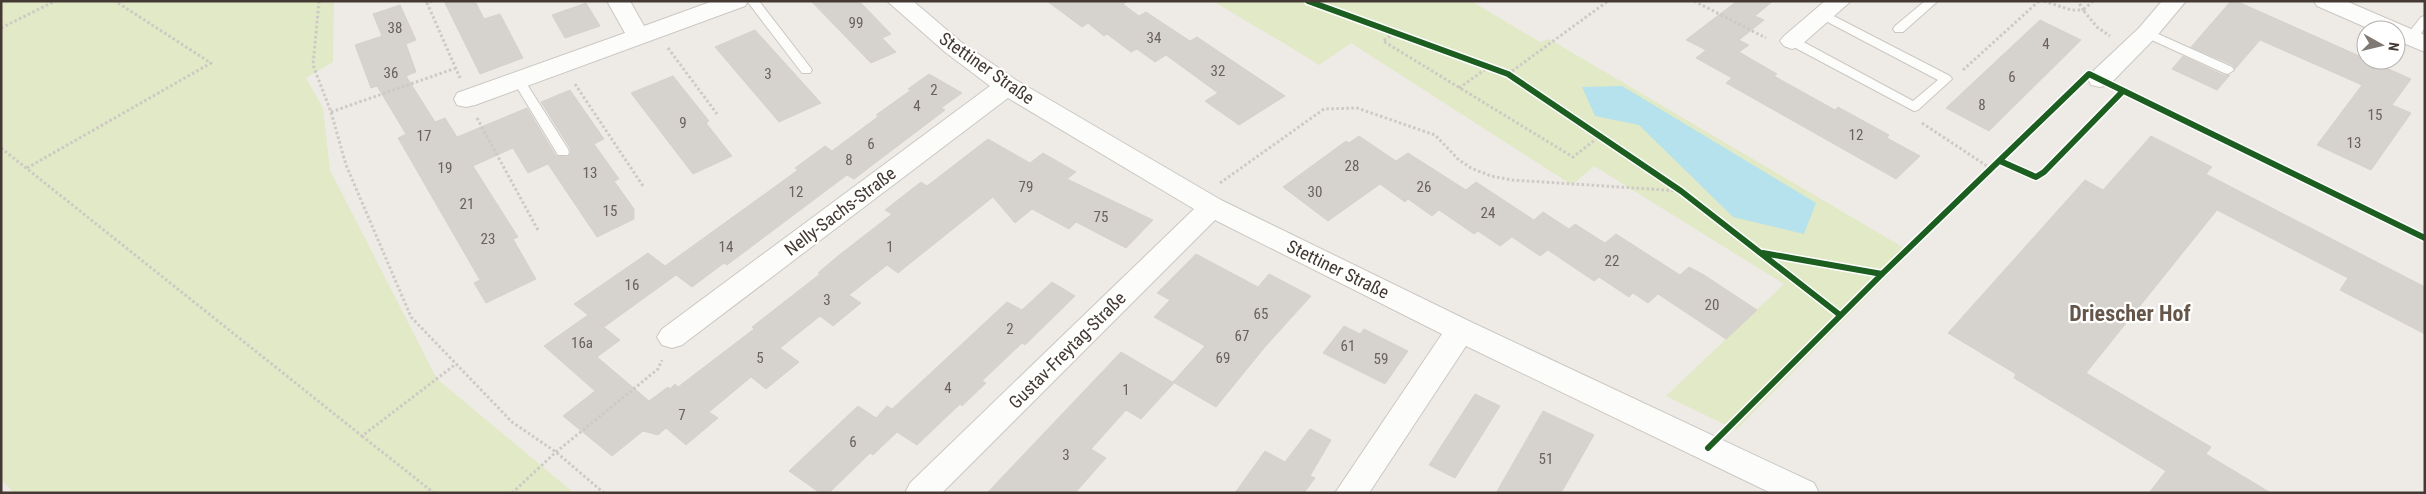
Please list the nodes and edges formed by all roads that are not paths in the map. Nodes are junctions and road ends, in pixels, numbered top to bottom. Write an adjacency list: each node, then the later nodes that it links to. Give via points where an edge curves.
1 (618, 1): 10 (street)
2 (737, 1): 10 (street)
3 (753, 1): 14 (lane)
4 (898, 1): 18 (street, Stettiner Straße)
5 (1932, 1): 9 (lane)
6 (2176, 1): 12 (street)
7 (2325, 1): 11 (street)
8 (1832, 8): 13 (street); 13 (lane, via 1946,79 1914,107)
9 (1900, 29)
10 (646, 32): 17 (street)
11 (2410, 33)
12 (2139, 40): 15 (lane); 16 (street)
13 (1792, 41)
14 (806, 70)
15 (2228, 70)
16 (2100, 79)
17 (519, 81): 19 (street); 20 (lane)
18 (1007, 86): 21 (street, Stettiner Straße); 23 (street, Nelly-Sachs-Straße)
19 (466, 99)
20 (563, 152)
21 (1205, 203): 22 (street, Stettiner Straße); 25 (street, Gustav-Freytag-Straße)
22 (1461, 330): 24 (street, Stettiner Straße); 26 (street)
23 (672, 337)
24 (1760, 484): 27 (street, Stettiner Straße)
25 (921, 493)
26 (1351, 493)
27 (1802, 493)

